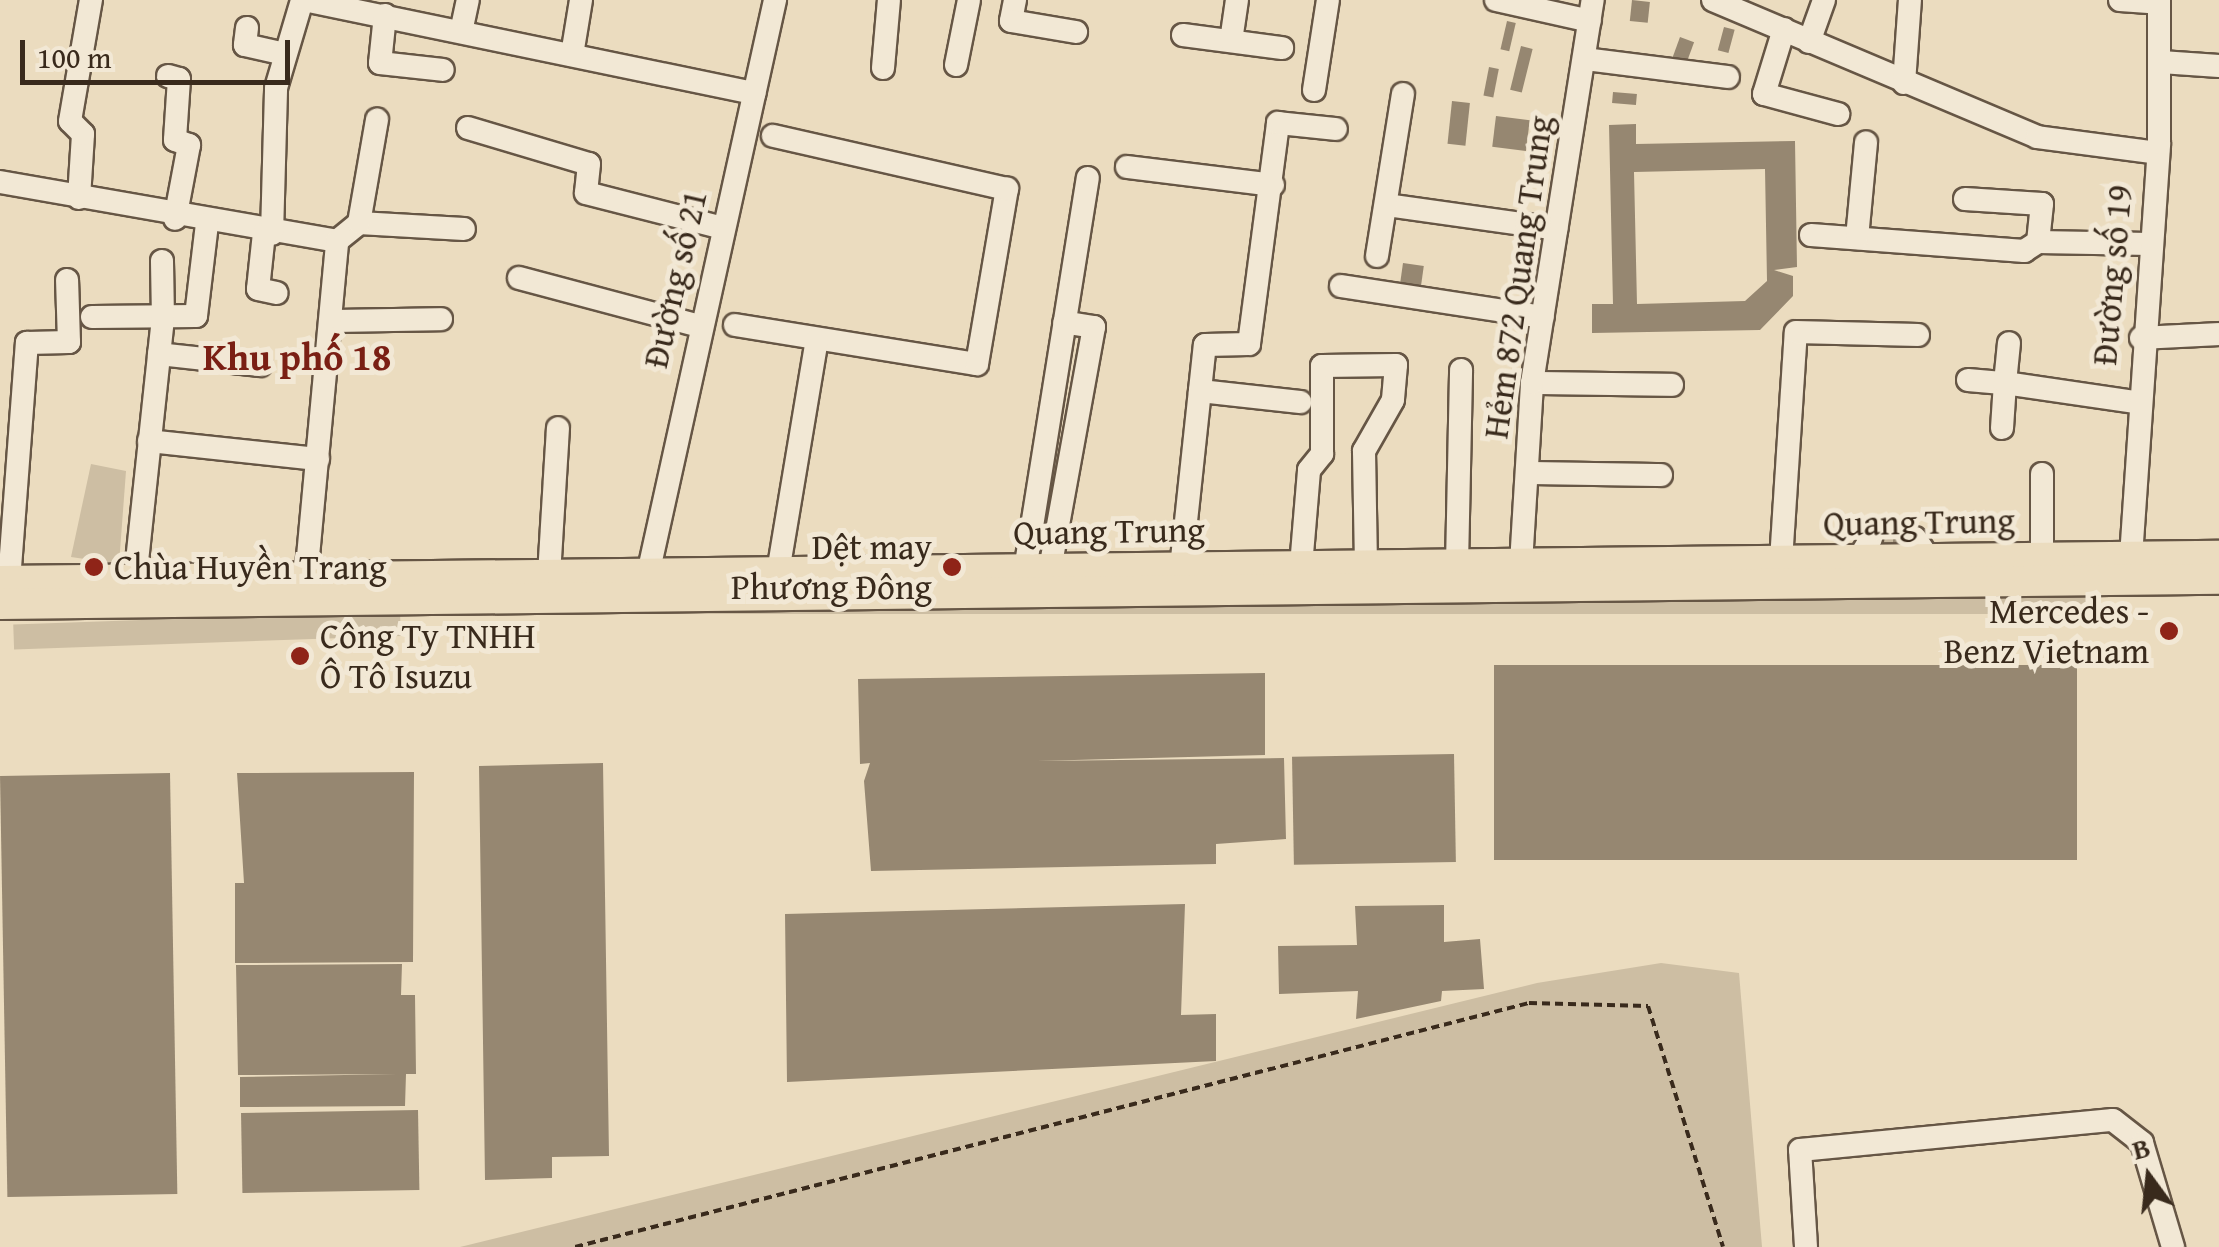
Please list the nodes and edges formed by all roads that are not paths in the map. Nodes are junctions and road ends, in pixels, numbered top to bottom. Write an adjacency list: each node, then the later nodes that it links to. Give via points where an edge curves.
1 (91, 0): 52 (street, via 70,121 83,134)
2 (303, 0): 17 (street); 27 (street)
3 (468, 0): 21 (street)
4 (581, 0): 28 (street)
5 (775, 0): 39 (street, Đường số 21)
6 (890, 0): 33 (street)
7 (969, 0): 31 (street)
8 (1014, 0): 22 (street, via 1011,22)
9 (1237, 0): 24 (street)
10 (1328, 0): 38 (street)
11 (1496, 0): 18 (street)
12 (1713, 0): 20 (street)
13 (1824, 0): 25 (street)
14 (1910, 0): 37 (street)
15 (2120, 0): 16 (street)
16 (2159, 2): 30 (street, Đường số 19)
17 (375, 9): 21 (street); 34 (street, via 380,63)
18 (1591, 10): 29 (street, Hẻm 872 Quang Trung)
19 (247, 28): 27 (street, via 245,44)
20 (1784, 29): 25 (street); 41 (street, via 1764,94)
21 (461, 32): 28 (street)
22 (1076, 32)
23 (1183, 35): 24 (street)
24 (1230, 41): 26 (street)
25 (1809, 42): 37 (street)
26 (1282, 48)
27 (285, 54): 61 (street, via 275,99)
28 (572, 55): 39 (street)
29 (1585, 59): 36 (street); 60 (street, Hẻm 872 Quang Trung)
30 (2161, 62): 32 (street); 47 (street, Đường số 19)
31 (956, 65)
32 (2219, 66)
33 (883, 68)
34 (443, 70)
35 (168, 76): 55 (street, via 180,79 175,140 188,145)
36 (1728, 78)
37 (1904, 84): 47 (street, via 2037,137)
38 (1314, 90)
39 (754, 93): 58 (street, Đường số 21)
40 (1402, 94): 54 (street)
41 (1838, 114)
42 (376, 120): 56 (street)
43 (468, 128): 58 (street, via 590,164 586,193)
44 (1336, 129): 51 (street, via 1278,123)
45 (773, 136): 83 (street, via 1006,188 977,364)
46 (1866, 142): 63 (street)
47 (2158, 153): 66 (street, Đường số 19)
48 (1127, 166): 51 (street)
49 (1088, 178): 111 (street, via 1064,322 1094,327)
50 (0, 182): 52 (street)
51 (1274, 185): 92 (street, via 1249,344 1205,346)
52 (78, 198): 55 (street)
53 (1965, 199): 65 (street, via 2042,204)
54 (1386, 205): 60 (street); 67 (street)
55 (175, 219): 57 (street)
56 (360, 222): 59 (street); 64 (street)
57 (207, 224): 61 (street); 75 (street, via 196,316)
58 (722, 228): 79 (street, Đường số 21)
59 (464, 229)
60 (1556, 229): 74 (street, Hẻm 872 Quang Trung)
61 (268, 233): 64 (street); 72 (street, via 258,290)
62 (1811, 235): 63 (street)
63 (1857, 238): 65 (street, via 2024,251)
64 (336, 241): 77 (street)
65 (2038, 242): 66 (street)
66 (2150, 244): 82 (street, Đường số 19)
67 (1378, 256)
68 (162, 261): 75 (street)
69 (519, 278): 79 (street)
70 (67, 280): 119 (street, via 68,342 27,343)
71 (1341, 286): 74 (street)
72 (277, 294)
73 (92, 317): 75 (street)
74 (1542, 317): 89 (street, Hẻm 872 Quang Trung)
75 (163, 319): 85 (street)
76 (440, 319): 77 (street)
77 (331, 322): 98 (street)
78 (735, 325): 83 (street)
79 (700, 326): 117 (street, Đường số 21)
80 (2219, 334): 82 (street)
81 (1918, 335): 104 (street, via 1790,323)
82 (2142, 338): 94 (street, Đường số 19)
83 (816, 340): 112 (street)
84 (2009, 344): 90 (street)
85 (159, 354): 86 (street); 97 (street)
86 (260, 365)
87 (1461, 370): 106 (street)
88 (1968, 380): 90 (street)
89 (1532, 383): 91 (street); 99 (street, Hẻm 872 Quang Trung)
90 (2005, 383): 94 (street); 96 (street)
91 (1672, 385)
92 (1200, 391): 93 (street); 109 (street)
93 (1300, 402)
94 (2136, 402): 110 (street, Đường số 19)
95 (558, 428): 113 (street)
96 (2002, 428)
97 (149, 441): 98 (street); 115 (street)
98 (318, 459): 114 (street)
99 (1527, 472): 101 (street); 105 (street, Hẻm 872 Quang Trung)
100 (2042, 474): 103 (street)
101 (1661, 475)
102 (2219, 556): 110 (main road, Quang Trung)
103 (2042, 558): 104 (main road, Quang Trung, via 1922,548); 110 (main road, Quang Trung)
104 (1781, 561): 105 (main road, Quang Trung)
105 (1521, 564): 106 (main road, Quang Trung)
106 (1456, 565): 108 (main road, Quang Trung)
107 (1302, 566): 108 (main road, Quang Trung); 108 (street, via 1309,470 1322,454 1322,366 1396,365 1393,400 1364,452); 109 (main road, Quang Trung)
108 (1366, 566)
109 (1181, 568): 111 (main road, Quang Trung)
110 (2131, 569): 116 (main road, Quang Trung); 117 (main road, Quang Trung)
111 (1037, 570): 112 (main road, Quang Trung)
112 (778, 572): 117 (main road, Quang Trung)
113 (549, 575): 117 (main road, Quang Trung); 118 (main road, Quang Trung)
114 (306, 578): 115 (main road, Quang Trung); 118 (main road, Quang Trung)
115 (136, 580): 119 (main road, Quang Trung)
116 (2219, 580)
117 (647, 585): 118 (main road, Quang Trung)
118 (438, 588): 119 (main road, Quang Trung)
119 (3, 589)
120 (1806, 1247): 121 (street, via 1800,1150 2114,1120 2142,1142)
121 (2173, 1247)

